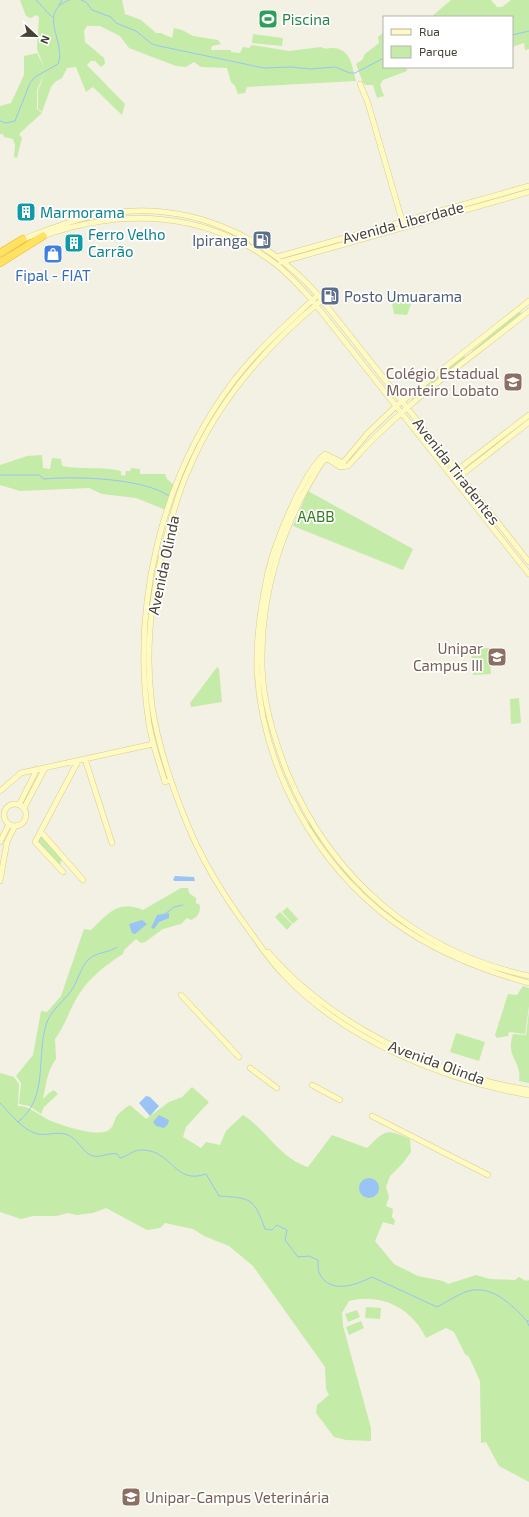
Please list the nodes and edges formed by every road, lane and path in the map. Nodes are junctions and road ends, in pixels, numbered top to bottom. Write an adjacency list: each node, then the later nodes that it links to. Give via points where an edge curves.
1 (360, 84): 7 (street, via 368,103)
2 (529, 188): 7 (street, Avenida Liberdade)
3 (144, 212): 4 (street); 5 (street, Avenida Tiradentes); 8 (street, Avenida Tiradentes, via 110,213)
4 (143, 218): 5 (street, Avenida Tiradentes); 8 (street, Avenida Tiradentes)
5 (182, 219): 6 (street, Avenida Tiradentes); 9 (street, Avenida Tiradentes)
6 (212, 222): 9 (street); 16 (street, Avenida Tiradentes, via 237,232)
7 (403, 224): 10 (street, Avenida Liberdade)
8 (67, 225): 11 (street, Avenida Tiradentes); 12 (street, Avenida Tiradentes)
9 (210, 229): 19 (street, Avenida Tiradentes, via 236,239)
10 (386, 229): 16 (street, Avenida Liberdade); 17 (street, Avenida Liberdade)
11 (43, 236): 15 (highway); 18 (highway)
12 (23, 239): 13 (highway); 14 (highway)
13 (0, 248)
14 (0, 253)
15 (0, 257)
16 (277, 257): 17 (street, Avenida Tiradentes); 19 (street)
17 (282, 260): 19 (street); 20 (street, Avenida Tiradentes)
18 (0, 263)
19 (275, 264): 23 (street, Avenida Tiradentes)
20 (318, 295): 21 (street, Avenida Tiradentes); 23 (street)
21 (322, 300): 23 (street); 26 (street, Avenida Tiradentes)
22 (529, 301): 25 (street)
23 (314, 303): 28 (street, Avenida Tiradentes); 40 (street, Avenida Olinda, via 265,344 232,383 193,447 176,484 164,523 148,597 145,679); 45 (street, Avenida Olinda, via 264,354 212,424 193,458 174,512 151,617 153,712)
24 (529, 311): 27 (street)
25 (409, 396): 26 (street); 27 (street, via 409,401)
26 (402, 402): 28 (street); 29 (street, Avenida Tiradentes)
27 (413, 403): 29 (street)
28 (396, 406): 30 (street, Avenida Tiradentes); 33 (street, via 367,434)
29 (407, 408): 30 (street); 34 (street, Avenida Tiradentes)
30 (401, 412): 33 (street); 35 (street, Avenida Tiradentes)
31 (529, 415): 34 (street)
32 (529, 422): 36 (street)
33 (346, 465): 56 (street, via 340,467 325,456 315,465 279,535 260,610 257,669 260,700 269,742 304,822 333,864)
34 (457, 471): 35 (street); 36 (street, Avenida Tiradentes)
35 (452, 475): 37 (street, Avenida Tiradentes)
36 (461, 476): 37 (street); 38 (street, Avenida Tiradentes)
37 (456, 480): 39 (street, Avenida Tiradentes)
38 (529, 562)
39 (529, 574)
40 (153, 744): 41 (street); 45 (street, Avenida Olinda)
41 (85, 759): 42 (street); 52 (street)
42 (78, 761): 43 (street); 50 (street)
43 (45, 768): 44 (street); 47 (street)
44 (37, 769): 46 (street, via 21,773); 47 (street)
45 (168, 781): 61 (street, Avenida Olinda, via 212,876 262,950 325,1010)
46 (0, 791)
47 (21, 806): 48 (street, via 10,806 5,811 5,818); 49 (street, via 26,819 22,824)
48 (9, 824): 49 (street); 51 (street)
49 (15, 826): 55 (street, via 6,842)
50 (40, 832): 53 (street, via 35,842); 54 (street)
51 (0, 842)
52 (112, 843)
53 (63, 872)
54 (84, 880)
55 (0, 881)
56 (397, 921): 57 (street, via 463,954 495,967); 58 (street, via 449,954 489,971)
57 (529, 976)
58 (529, 983)
59 (181, 995): 60 (street)
60 (239, 1057)
61 (434, 1066): 65 (street, Avenida Olinda); 66 (street, Avenida Olinda, via 455,1077)
62 (250, 1068): 64 (street)
63 (312, 1085): 67 (street)
64 (277, 1088)
65 (529, 1090)
66 (529, 1095)
67 (340, 1100)
68 (372, 1116): 69 (street)
69 (488, 1175)

